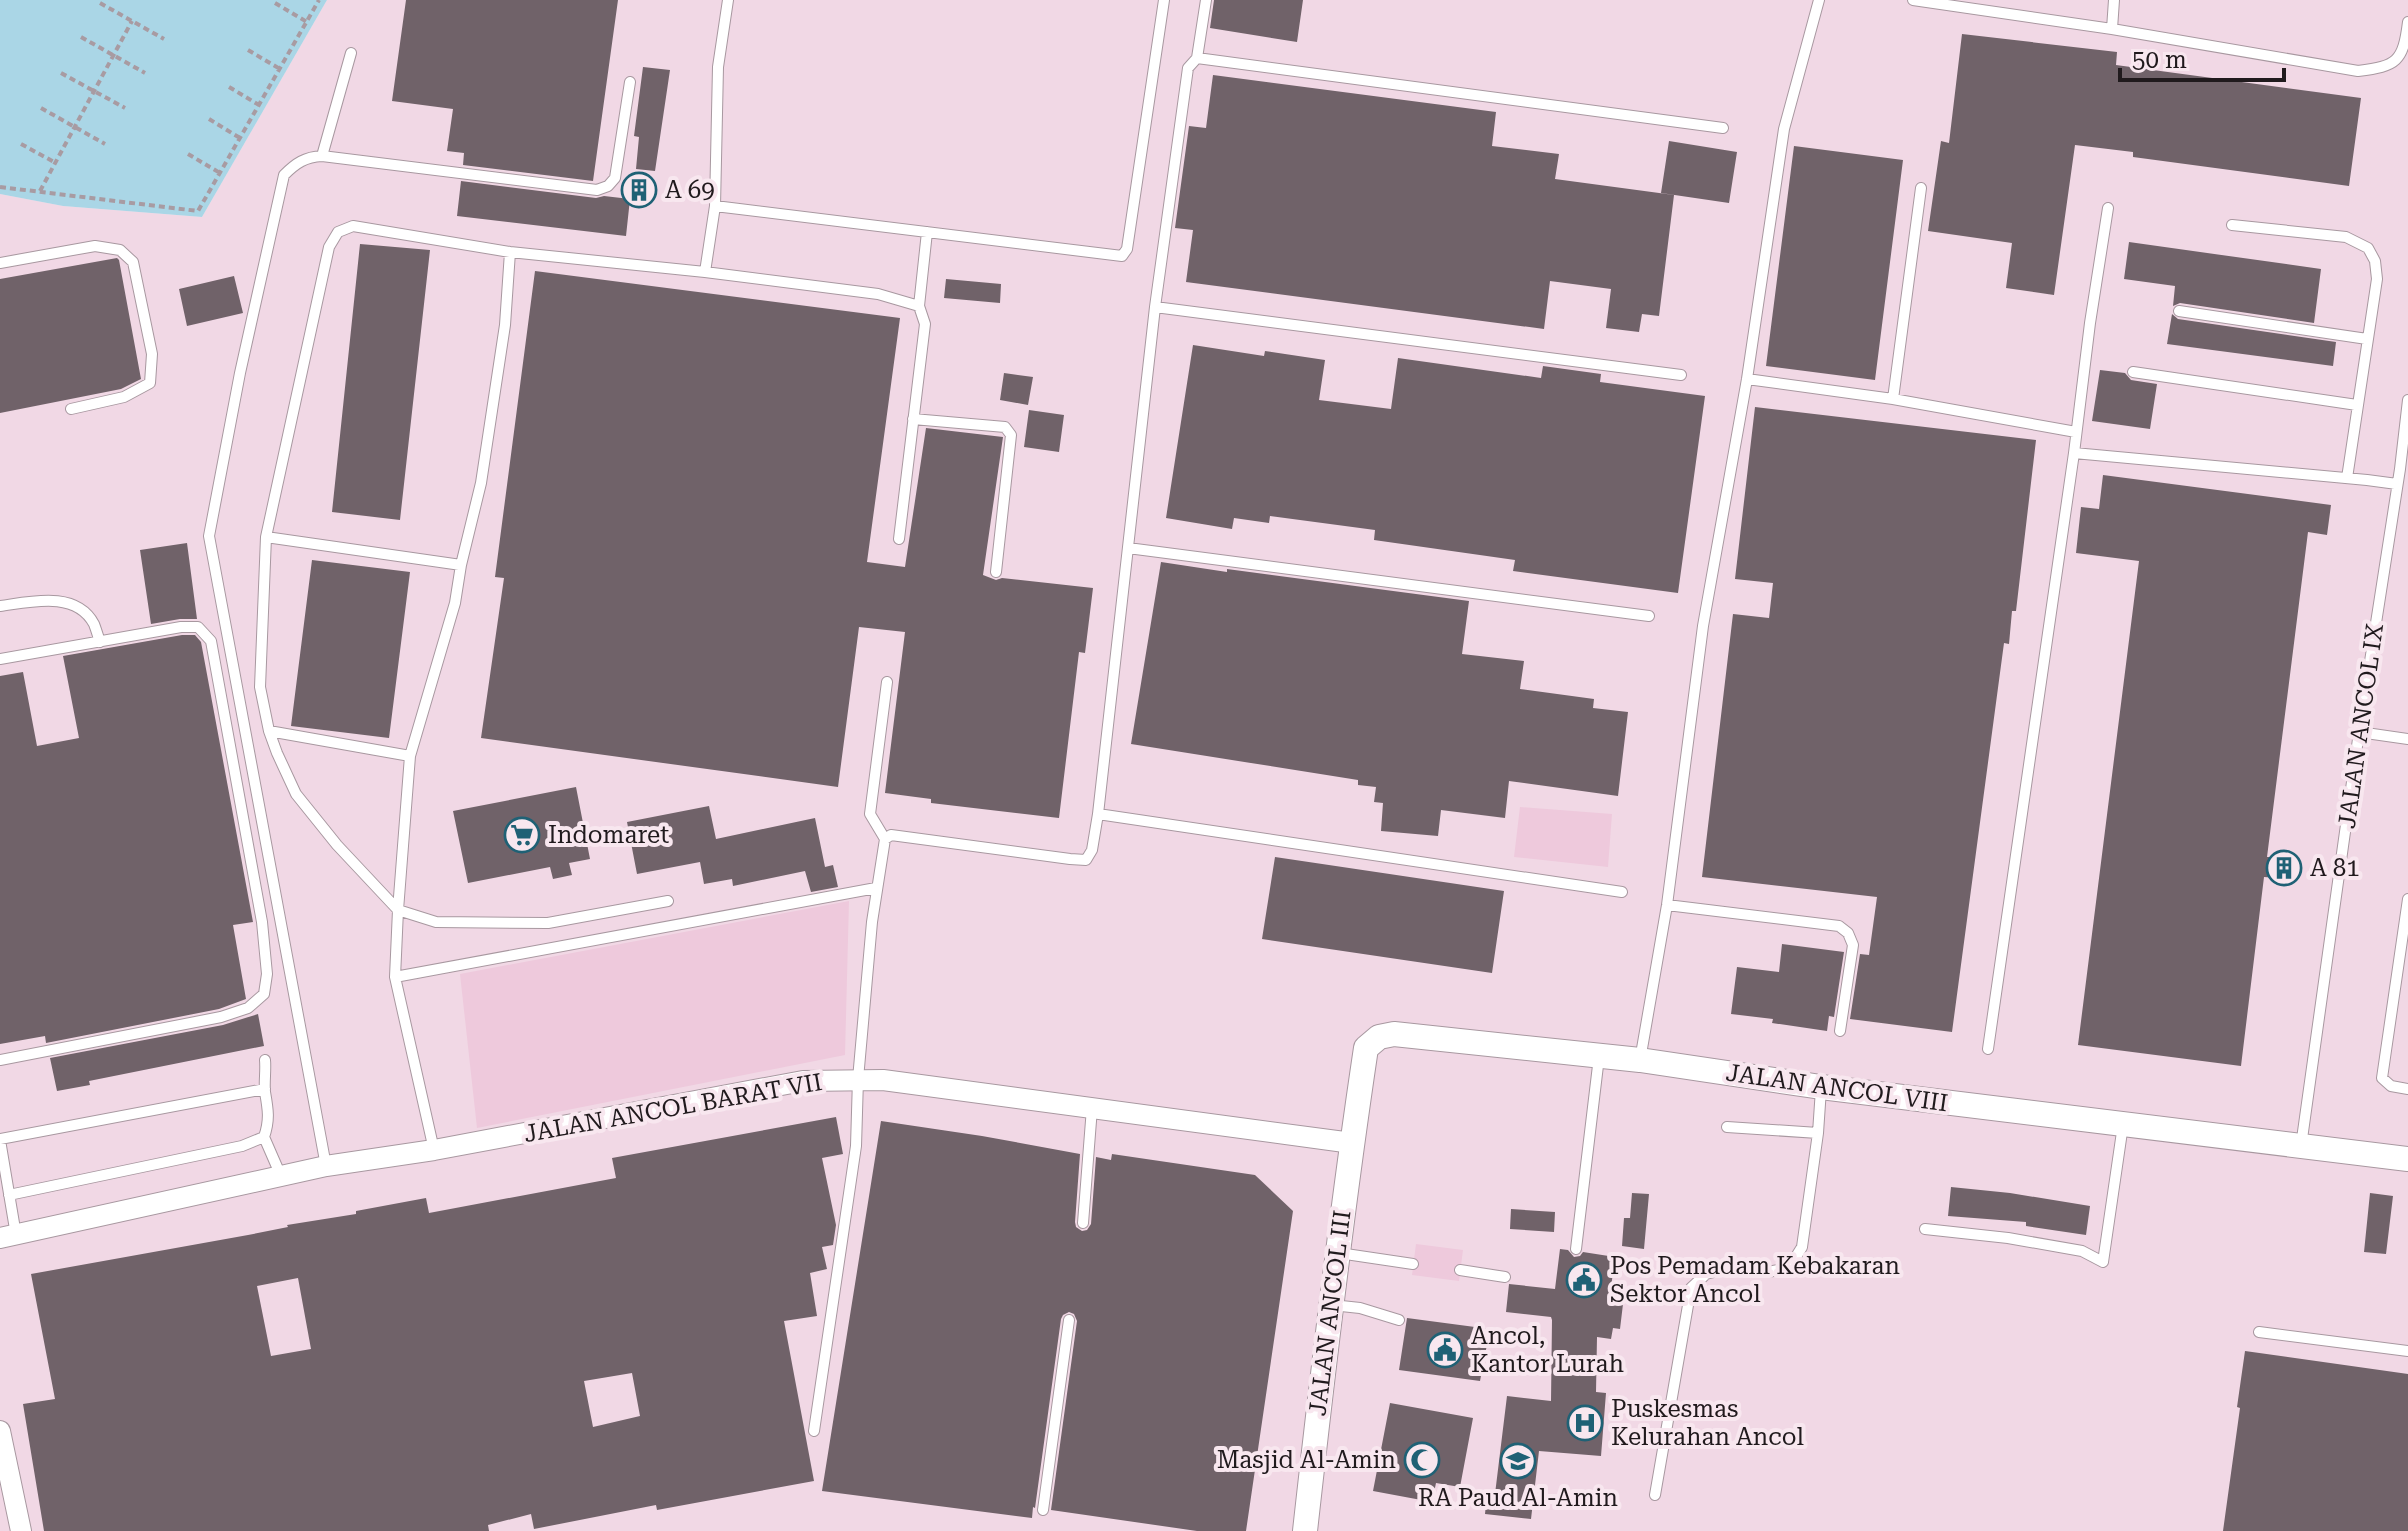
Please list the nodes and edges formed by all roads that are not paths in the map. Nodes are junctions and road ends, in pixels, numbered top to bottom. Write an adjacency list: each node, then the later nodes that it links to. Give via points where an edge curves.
1 (728, 0): 15 (lane, via 718,67)
2 (1164, 0): 18 (lane, via 1122,256)
3 (1206, 0): 10 (lane)
4 (1819, 0): 28 (lane, via 1784,129)
5 (1913, 0): 8 (lane)
6 (2114, 0): 8 (lane)
7 (2408, 22): 8 (lane, via 2405,48 2387,67 2358,71)
8 (2112, 29)
9 (351, 53): 13 (lane)
10 (1197, 58): 12 (lane); 23 (lane, via 1188,68)
11 (630, 82): 13 (lane, via 615,178 597,190)
12 (1723, 128)
13 (322, 156): 81 (lane, via 295,164 284,175 209,536)
14 (1921, 188): 29 (lane)
15 (715, 206): 18 (lane); 21 (lane)
16 (2108, 208): 34 (lane)
17 (2232, 225): 25 (lane, via 2346,237 2368,248 2377,279)
18 (927, 232): 22 (lane)
19 (510, 252): 21 (lane); 38 (lane, via 353,226 338,232 329,247); 41 (lane, via 494,405)
20 (0, 263): 32 (lane, via 95,246 120,250 133,262 152,354 150,383 124,397)
21 (705, 272): 22 (lane, via 878,294)
22 (919, 306): 33 (lane, via 925,324)
23 (1155, 307): 27 (lane); 40 (lane)
24 (2179, 311): 25 (lane)
25 (2367, 339): 31 (lane)
26 (2133, 372): 31 (lane)
27 (1681, 375)
28 (1747, 379): 29 (lane); 58 (lane, via 1703,626)
29 (1893, 399): 34 (lane)
30 (2408, 400): 37 (lane, JALAN ANCOL IX)
31 (2357, 405): 36 (lane)
32 (71, 409)
33 (913, 419): 39 (lane); 42 (lane, via 1009,430)
34 (2076, 432): 35 (lane)
35 (2074, 453): 36 (lane); 62 (lane)
36 (2347, 478): 37 (lane)
37 (2397, 484): 49 (lane, JALAN ANCOL IX)
38 (266, 537): 41 (lane); 48 (lane, via 260,687)
39 (899, 539)
40 (1128, 548): 44 (lane); 52 (lane)
41 (461, 565): 51 (lane, via 455,603)
42 (996, 572)
43 (0, 606): 45 (lane, via 50,600 76,605 93,621)
44 (1649, 616)
45 (100, 642): 46 (lane); 64 (lane, via 181,627 198,627 211,641 262,922 264,994 248,1008 221,1017)
46 (0, 659)
47 (887, 682): 53 (lane, via 870,814)
48 (269, 731): 51 (lane); 59 (lane, via 296,794)
49 (2359, 732): 50 (lane); 78 (lane, JALAN ANCOL IX)
50 (2408, 739)
51 (410, 756): 59 (lane)
52 (1098, 814): 53 (lane, via 1086,860 891,835); 55 (lane)
53 (885, 839): 54 (lane)
54 (876, 888): 60 (lane); 67 (lane)
55 (1622, 892)
56 (2408, 899): 70 (lane, via 2382,1078)
57 (668, 901): 59 (lane, via 548,923 436,922)
58 (1667, 905): 61 (lane, via 1839,926 1853,945); 66 (lane)
59 (398, 910): 60 (lane)
60 (395, 977): 79 (lane)
61 (1840, 1031)
62 (1988, 1049)
63 (1600, 1055): 66 (street, JALAN ANCOL VIII); 77 (street, JALAN ANCOL VIII, via 1394,1034 1379,1037 1366,1048); 87 (lane)
64 (0, 1060)
65 (265, 1060): 69 (lane)
66 (1640, 1060): 68 (street, JALAN ANCOL VIII)
67 (858, 1079): 71 (street, JALAN ANCOL BARAT VII); 79 (street, JALAN ANCOL BARAT VII, via 803,1081); 98 (lane, via 853,1176)
68 (1821, 1087): 72 (street, JALAN ANCOL VIII); 74 (lane)
69 (265, 1089): 75 (lane, via 269,1122); 76 (lane)
70 (2408, 1089)
71 (1092, 1108): 77 (street, JALAN ANCOL BARAT VII); 84 (lane)
72 (2123, 1125): 78 (street, JALAN ANCOL VIII); 85 (lane, via 2103,1262 2082,1251)
73 (1727, 1127): 74 (lane)
74 (1818, 1133): 99 (lane, via 1802,1247 1789,1268 1768,1272 1738,1266 1706,1274 1691,1288)
75 (264, 1137): 82 (lane); 83 (lane)
76 (0, 1140): 83 (lane)
77 (1352, 1143): 88 (street, JALAN ANCOL III)
78 (2301, 1146): 80 (street, JALAN ANCOL VIII)
79 (434, 1150): 81 (street, JALAN ANCOL BARAT VII)
80 (2408, 1159)
81 (326, 1166): 82 (street, JALAN ANCOL BARAT VII)
82 (281, 1176): 86 (street, JALAN ANCOL BARAT VII)
83 (9, 1195): 86 (lane)
84 (1083, 1223)
85 (1925, 1229)
86 (8, 1237)
87 (1576, 1249)
88 (1337, 1253): 89 (lane); 92 (street, JALAN ANCOL III)
89 (1413, 1264)
90 (1460, 1270): 91 (lane)
91 (1505, 1277)
92 (1330, 1305): 94 (lane); 102 (street, JALAN ANCOL III)
93 (1069, 1320): 100 (lane)
94 (1399, 1320)
95 (2259, 1332): 96 (lane)
96 (2408, 1351)
97 (0, 1431): 101 (street)
98 (814, 1431)
99 (1655, 1495)
100 (1043, 1510)
101 (21, 1531)
102 (1305, 1531)

